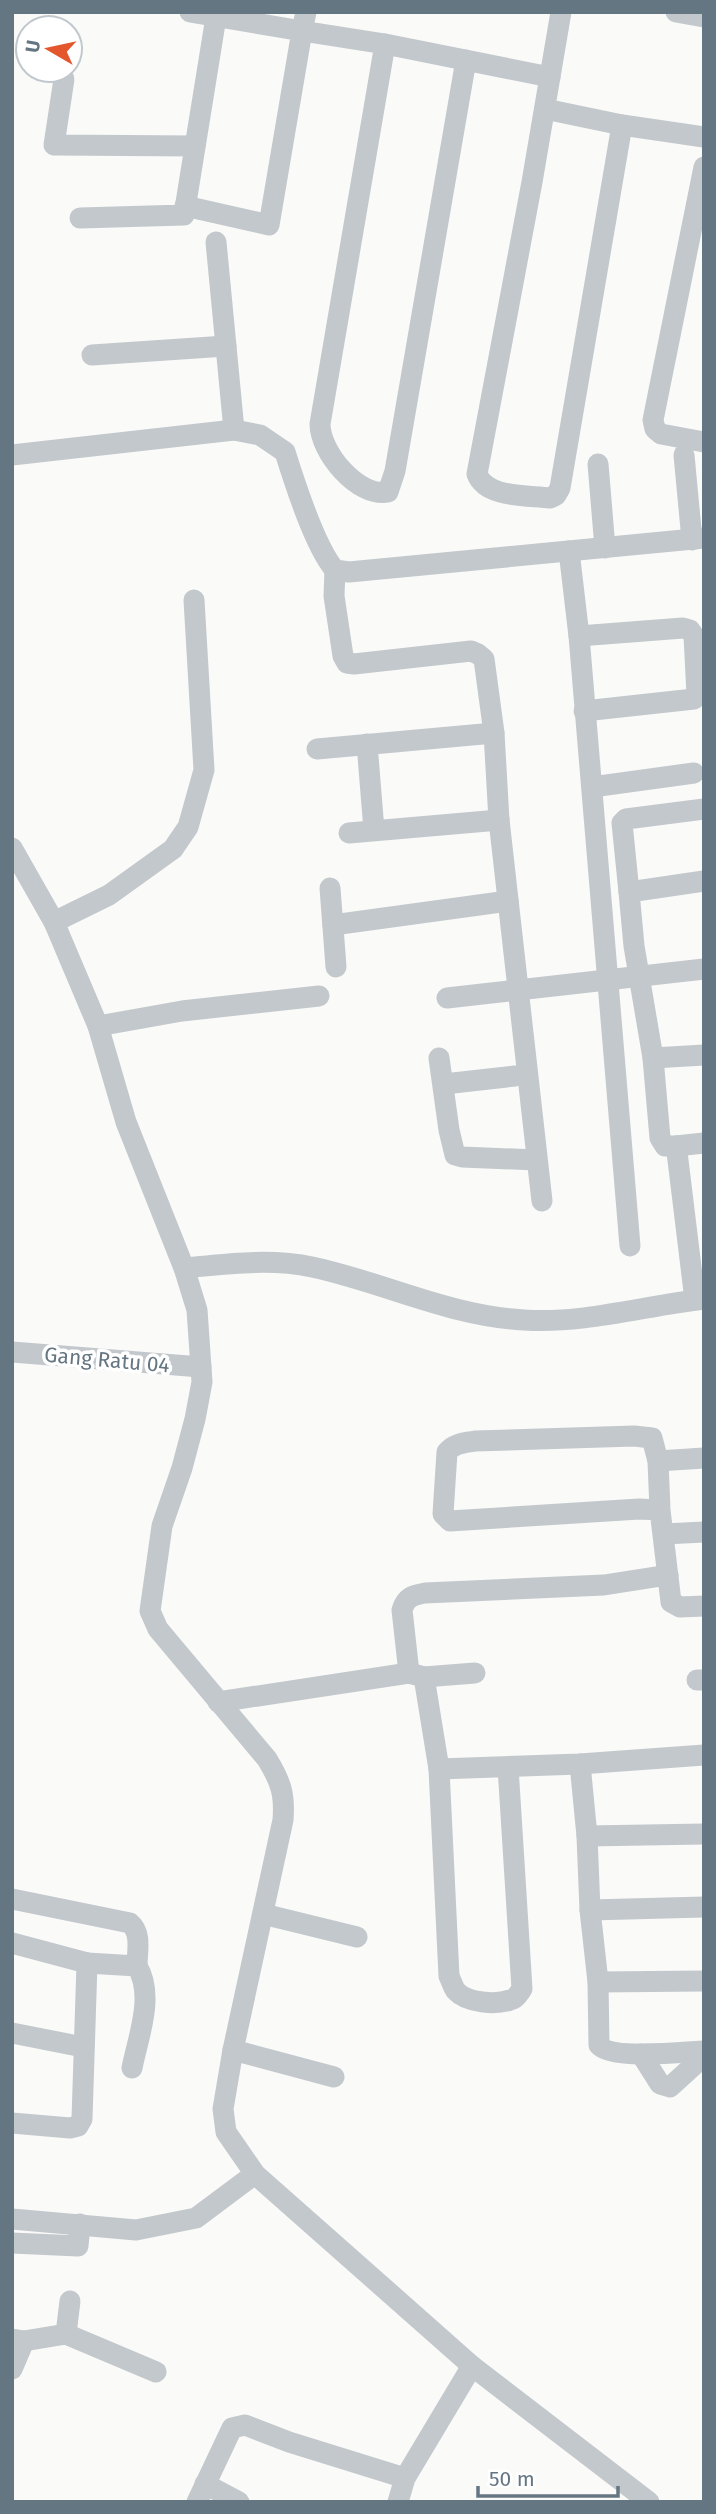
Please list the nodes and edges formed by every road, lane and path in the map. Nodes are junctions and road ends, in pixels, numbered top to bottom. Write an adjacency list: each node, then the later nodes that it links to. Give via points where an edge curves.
1 (190, 12): 4 (street)
2 (561, 12): 9 (street)
3 (676, 12): 5 (street)
4 (216, 17): 6 (street); 14 (street)
5 (704, 17)
6 (304, 21): 7 (street); 16 (street, via 269,225)
7 (385, 44): 8 (street); 8 (street, via 320,424 326,446 341,470 361,486 380,493 391,488 395,471)
8 (466, 60): 9 (street)
9 (550, 76): 11 (street)
10 (63, 84): 14 (street, via 54,145)
11 (545, 108): 12 (street); 12 (street, via 477,474 480,483 491,490 550,498 561,488)
12 (622, 125): 13 (street)
13 (704, 137)
14 (195, 146): 16 (street)
15 (704, 167): 22 (street, via 653,420 661,434)
16 (185, 206): 17 (street, via 184,215)
17 (80, 218)
18 (216, 242): 19 (street)
19 (226, 346): 20 (street); 21 (street)
20 (92, 355)
21 (234, 430): 23 (street); 29 (street, via 260,435 285,452 325,558)
22 (704, 442)
23 (12, 455)
24 (684, 455): 26 (street)
25 (598, 464): 27 (street)
26 (698, 539): 27 (street)
27 (605, 548): 28 (street)
28 (569, 551): 29 (street); 31 (street)
29 (335, 570): 33 (street, via 334,596 347,663 478,654 484,659)
30 (194, 600): 47 (street, via 204,770 188,827 173,849 108,895)
31 (579, 636): 32 (street); 32 (street, via 683,628 694,636 694,699)
32 (584, 711): 37 (street)
33 (494, 733): 34 (street); 39 (street)
34 (367, 744): 35 (street); 40 (street)
35 (317, 749)
36 (694, 773): 37 (street)
37 (592, 787): 52 (street)
38 (704, 809): 45 (street, via 622,823)
39 (499, 820): 40 (street); 46 (street)
40 (374, 830): 41 (street)
41 (349, 833)
42 (12, 848): 47 (street)
43 (704, 881): 45 (street)
44 (330, 888): 48 (street)
45 (629, 892): 51 (street)
46 (508, 901): 48 (street); 53 (street)
47 (54, 922): 56 (street)
48 (333, 925): 49 (street)
49 (336, 967)
50 (704, 970): 51 (street)
51 (640, 976): 52 (street); 59 (street)
52 (607, 979): 53 (street); 66 (street)
53 (519, 988): 55 (street); 64 (street)
54 (319, 996): 56 (street, via 182,1011)
55 (447, 998)
56 (98, 1026): 67 (street, via 126,1122)
57 (704, 1055): 59 (street)
58 (439, 1058): 61 (street)
59 (653, 1058): 63 (street, via 660,1138 665,1146)
60 (515, 1076): 61 (street)
61 (444, 1084): 64 (street, via 455,1155)
62 (704, 1143): 63 (street)
63 (676, 1146): 68 (street)
64 (536, 1160): 65 (street)
65 (542, 1201)
66 (630, 1246)
67 (184, 1268): 68 (street, via 275,1262 311,1266 462,1311 525,1321 582,1318); 70 (street, via 198,1310)
68 (699, 1300)
69 (12, 1352): 70 (street, Gang Ratu 04)
70 (201, 1367): 80 (street, via 195,1419 162,1527 150,1611 158,1629)
71 (704, 1458): 72 (street)
72 (658, 1461): 73 (street); 73 (street, via 654,1441 645,1436 457,1444 447,1452 443,1514 450,1521)
73 (660, 1510): 75 (street)
74 (704, 1532): 75 (street)
75 (664, 1534): 76 (street)
76 (668, 1575): 77 (street, via 673,1605); 79 (street, via 604,1585 412,1595 402,1610)
77 (704, 1606)
78 (475, 1673): 79 (street)
79 (417, 1675): 80 (street); 84 (street)
80 (218, 1702): 90 (street, via 267,1759 284,1798)
81 (704, 1755): 82 (street)
82 (580, 1764): 83 (street); 86 (street)
83 (508, 1767): 84 (street); 84 (street, via 522,1989 510,2000 484,2002 455,1990 449,1976)
84 (439, 1769)
85 (704, 1834): 86 (street)
86 (587, 1836): 89 (street)
87 (12, 1899): 94 (street, via 130,1923 138,1935)
88 (704, 1907): 89 (street)
89 (590, 1910): 96 (street)
90 (263, 1914): 91 (street); 99 (street)
91 (357, 1937)
92 (12, 1943): 93 (street)
93 (86, 1963): 94 (street); 98 (street)
94 (137, 1966): 103 (street, via 146,1994)
95 (704, 1981): 96 (street)
96 (598, 1982): 101 (street, via 599,2045 607,2051)
97 (12, 2033): 98 (street)
98 (83, 2047): 105 (street, via 82,2119 78,2126)
99 (233, 2050): 104 (street); 106 (street, via 223,2109 226,2132)
100 (704, 2051): 101 (street)
101 (641, 2054): 102 (street, via 660,2084 670,2087)
102 (704, 2056)
103 (132, 2068)
104 (334, 2077)
105 (12, 2123)
106 (256, 2174): 108 (street, via 196,2218 136,2230); 113 (street)
107 (12, 2219): 108 (street)
108 (80, 2224): 109 (street, via 78,2246)
109 (12, 2243)
110 (70, 2301): 111 (street)
111 (66, 2334): 112 (street); 115 (street)
112 (18, 2340): 114 (street)
113 (472, 2367): 116 (street); 120 (street)
114 (12, 2369)
115 (156, 2372)
116 (405, 2478): 117 (street, via 238,2425 232,2428); 119 (street)
117 (201, 2493): 118 (street)
118 (239, 2502)
119 (398, 2502)
120 (649, 2502)

